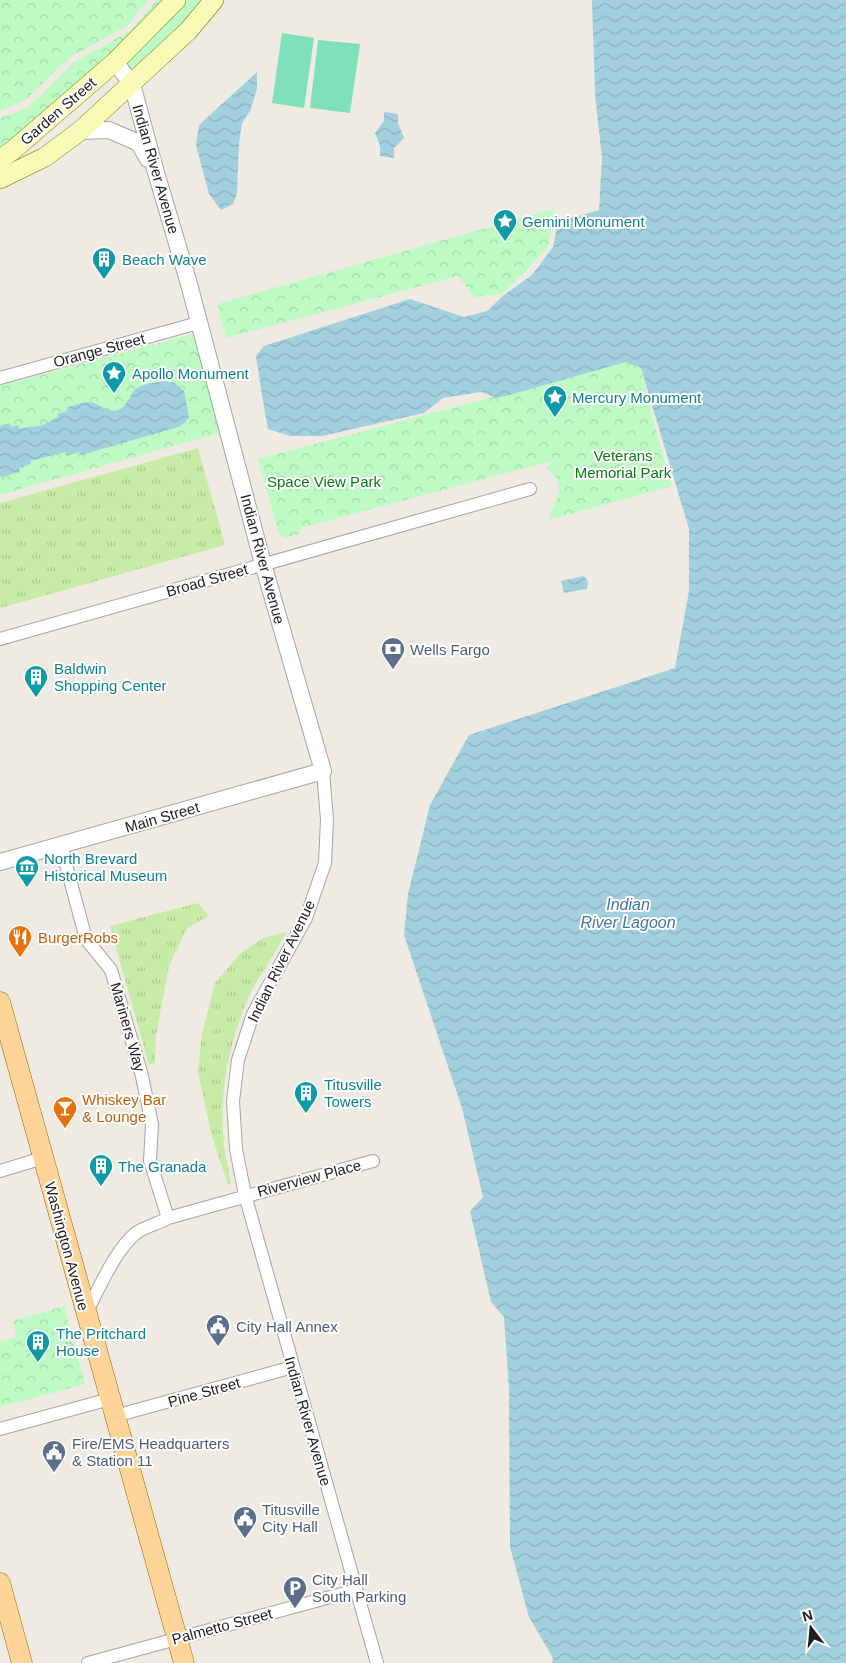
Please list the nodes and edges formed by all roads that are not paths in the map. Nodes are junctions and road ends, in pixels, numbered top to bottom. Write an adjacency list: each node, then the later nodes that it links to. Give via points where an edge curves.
1 (176, 0): 3 (main road, Garden Street)
2 (214, 0): 4 (main road, Garden Street, via 188,31)
3 (115, 62): 4 (street, Indian River Avenue); 6 (main road, Garden Street)
4 (132, 84): 5 (main road, Garden Street); 7 (street, Indian River Avenue)
5 (80, 131): 7 (street, via 109,130 139,143); 8 (main road, Garden Street, via 45,157)
6 (0, 159)
7 (155, 170): 9 (street, Indian River Avenue)
8 (0, 179)
9 (198, 323): 10 (street, Orange Street); 12 (street, Indian River Avenue)
10 (0, 378)
11 (530, 489): 12 (street, Broad Street)
12 (263, 564): 13 (street, Broad Street); 14 (street, Indian River Avenue)
13 (0, 639)
14 (323, 771): 15 (street, Main Street); 21 (street, Indian River Avenue, via 328,820 324,863 306,918 253,1014 238,1060 233,1101 236,1149)
15 (61, 846): 16 (street, Main Street); 22 (street, Mariners Way, via 86,939 111,970 141,1072 152,1124 150,1161)
16 (0, 862)
17 (0, 1002): 18 (main road, Washington Avenue)
18 (43, 1158): 20 (street); 23 (main road, Washington Avenue)
19 (373, 1161): 21 (street, Riverview Place)
20 (0, 1171)
21 (245, 1195): 22 (street, Riverview Place); 24 (street, Indian River Avenue)
22 (168, 1218): 23 (street, Riverview Place, via 144,1228 126,1242)
23 (86, 1313): 25 (main road, Washington Avenue)
24 (293, 1367): 25 (street, Pine Street); 28 (street, Indian River Avenue)
25 (112, 1407): 26 (street, Pine Street); 29 (main road, Washington Avenue)
26 (0, 1429)
27 (0, 1582): 30 (main road)
28 (356, 1590): 29 (street, Palmetto Street); 33 (street, Indian River Avenue)
29 (177, 1638): 31 (street, Palmetto Street); 32 (main road, Washington Avenue)
30 (22, 1663)
31 (88, 1663)
32 (184, 1663)
33 (377, 1663)

